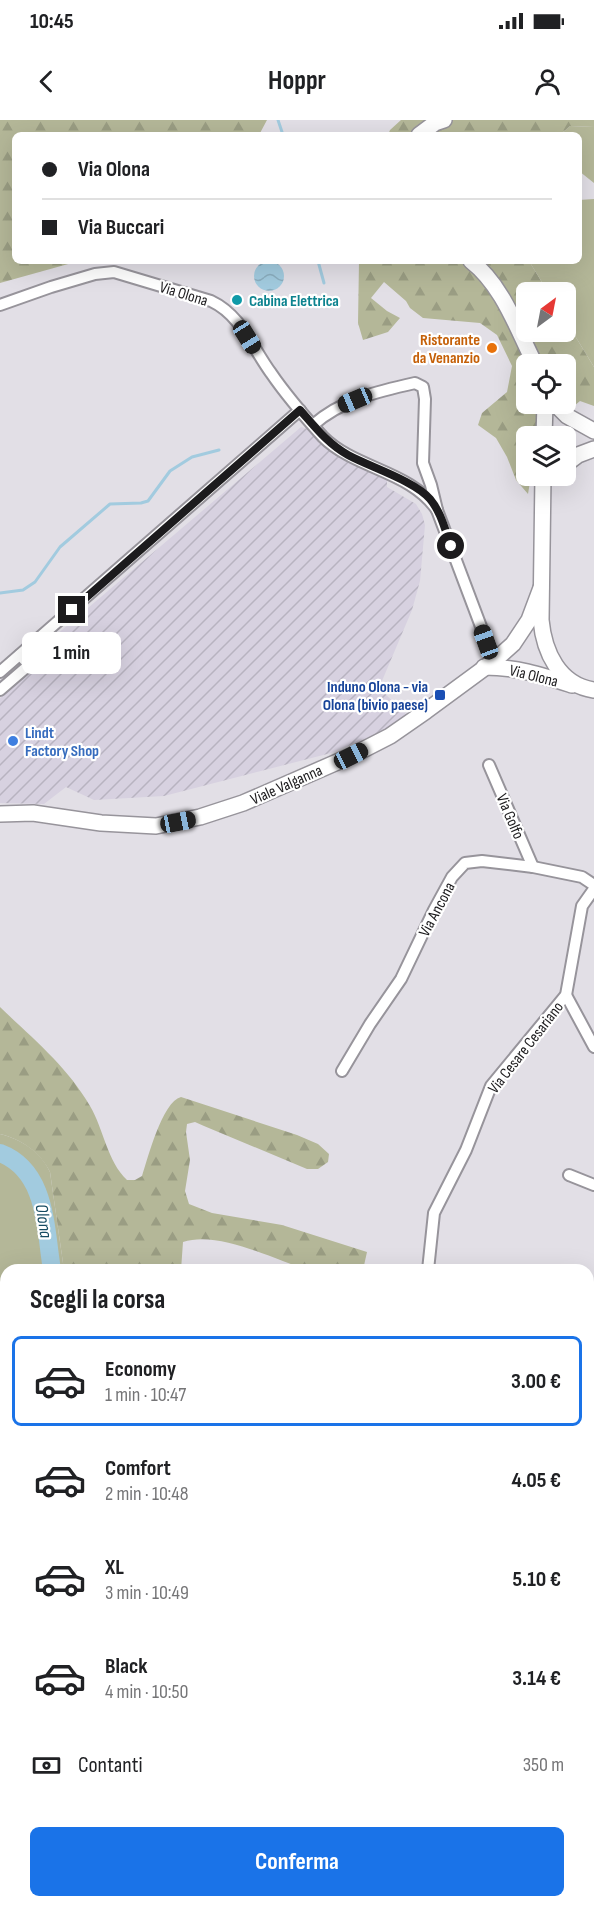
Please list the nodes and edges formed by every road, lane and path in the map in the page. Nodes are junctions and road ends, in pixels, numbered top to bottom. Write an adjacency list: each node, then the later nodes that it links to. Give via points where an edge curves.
1 (444, 120): 2 (main road)
2 (423, 132)
3 (475, 264): 5 (main road, via 500,294)
4 (0, 305): 6 (street, Via Olona, via 51,286 114,272 211,301 236,318 271,374)
5 (530, 354)
6 (300, 410): 8 (street, Via Olona); 17 (street)
7 (565, 414): 9 (main road)
8 (313, 425): 15 (street, Via Olona, via 337,448 413,486 429,497); 15 (street, Via Olona, via 355,400 420,384 425,399 423,463)
9 (594, 431)
10 (594, 450): 11 (main road)
11 (576, 456)
12 (543, 486): 14 (main road)
13 (551, 486): 14 (main road)
14 (543, 502): 16 (main road)
15 (437, 510): 18 (street, Via Olona)
16 (541, 588): 18 (main road, Viale Valganna, via 529,620 513,644); 20 (main road, via 542,629 548,653 565,676)
17 (20, 655): 19 (street); 21 (street, via 28,665)
18 (489, 664): 20 (main road, Via Olona); 23 (main road, Viale Valganna, via 390,736 243,803 200,817 156,826 33,813)
19 (0, 672)
20 (588, 689)
21 (0, 690)
22 (489, 765): 24 (street, Via Golfo)
23 (0, 814)
24 (533, 867): 25 (street, Via Ancona, via 582,877); 28 (street, Via Ancona, via 465,863 452,877 401,979)
25 (594, 887): 26 (street, Via Cesare Cesariano, via 582,906)
26 (566, 994): 27 (street); 31 (street, Via Cesare Cesariano, via 491,1086 466,1150 434,1213)
27 (594, 1047)
28 (342, 1071)
29 (569, 1175): 30 (street)
30 (594, 1185)
31 (429, 1264)

